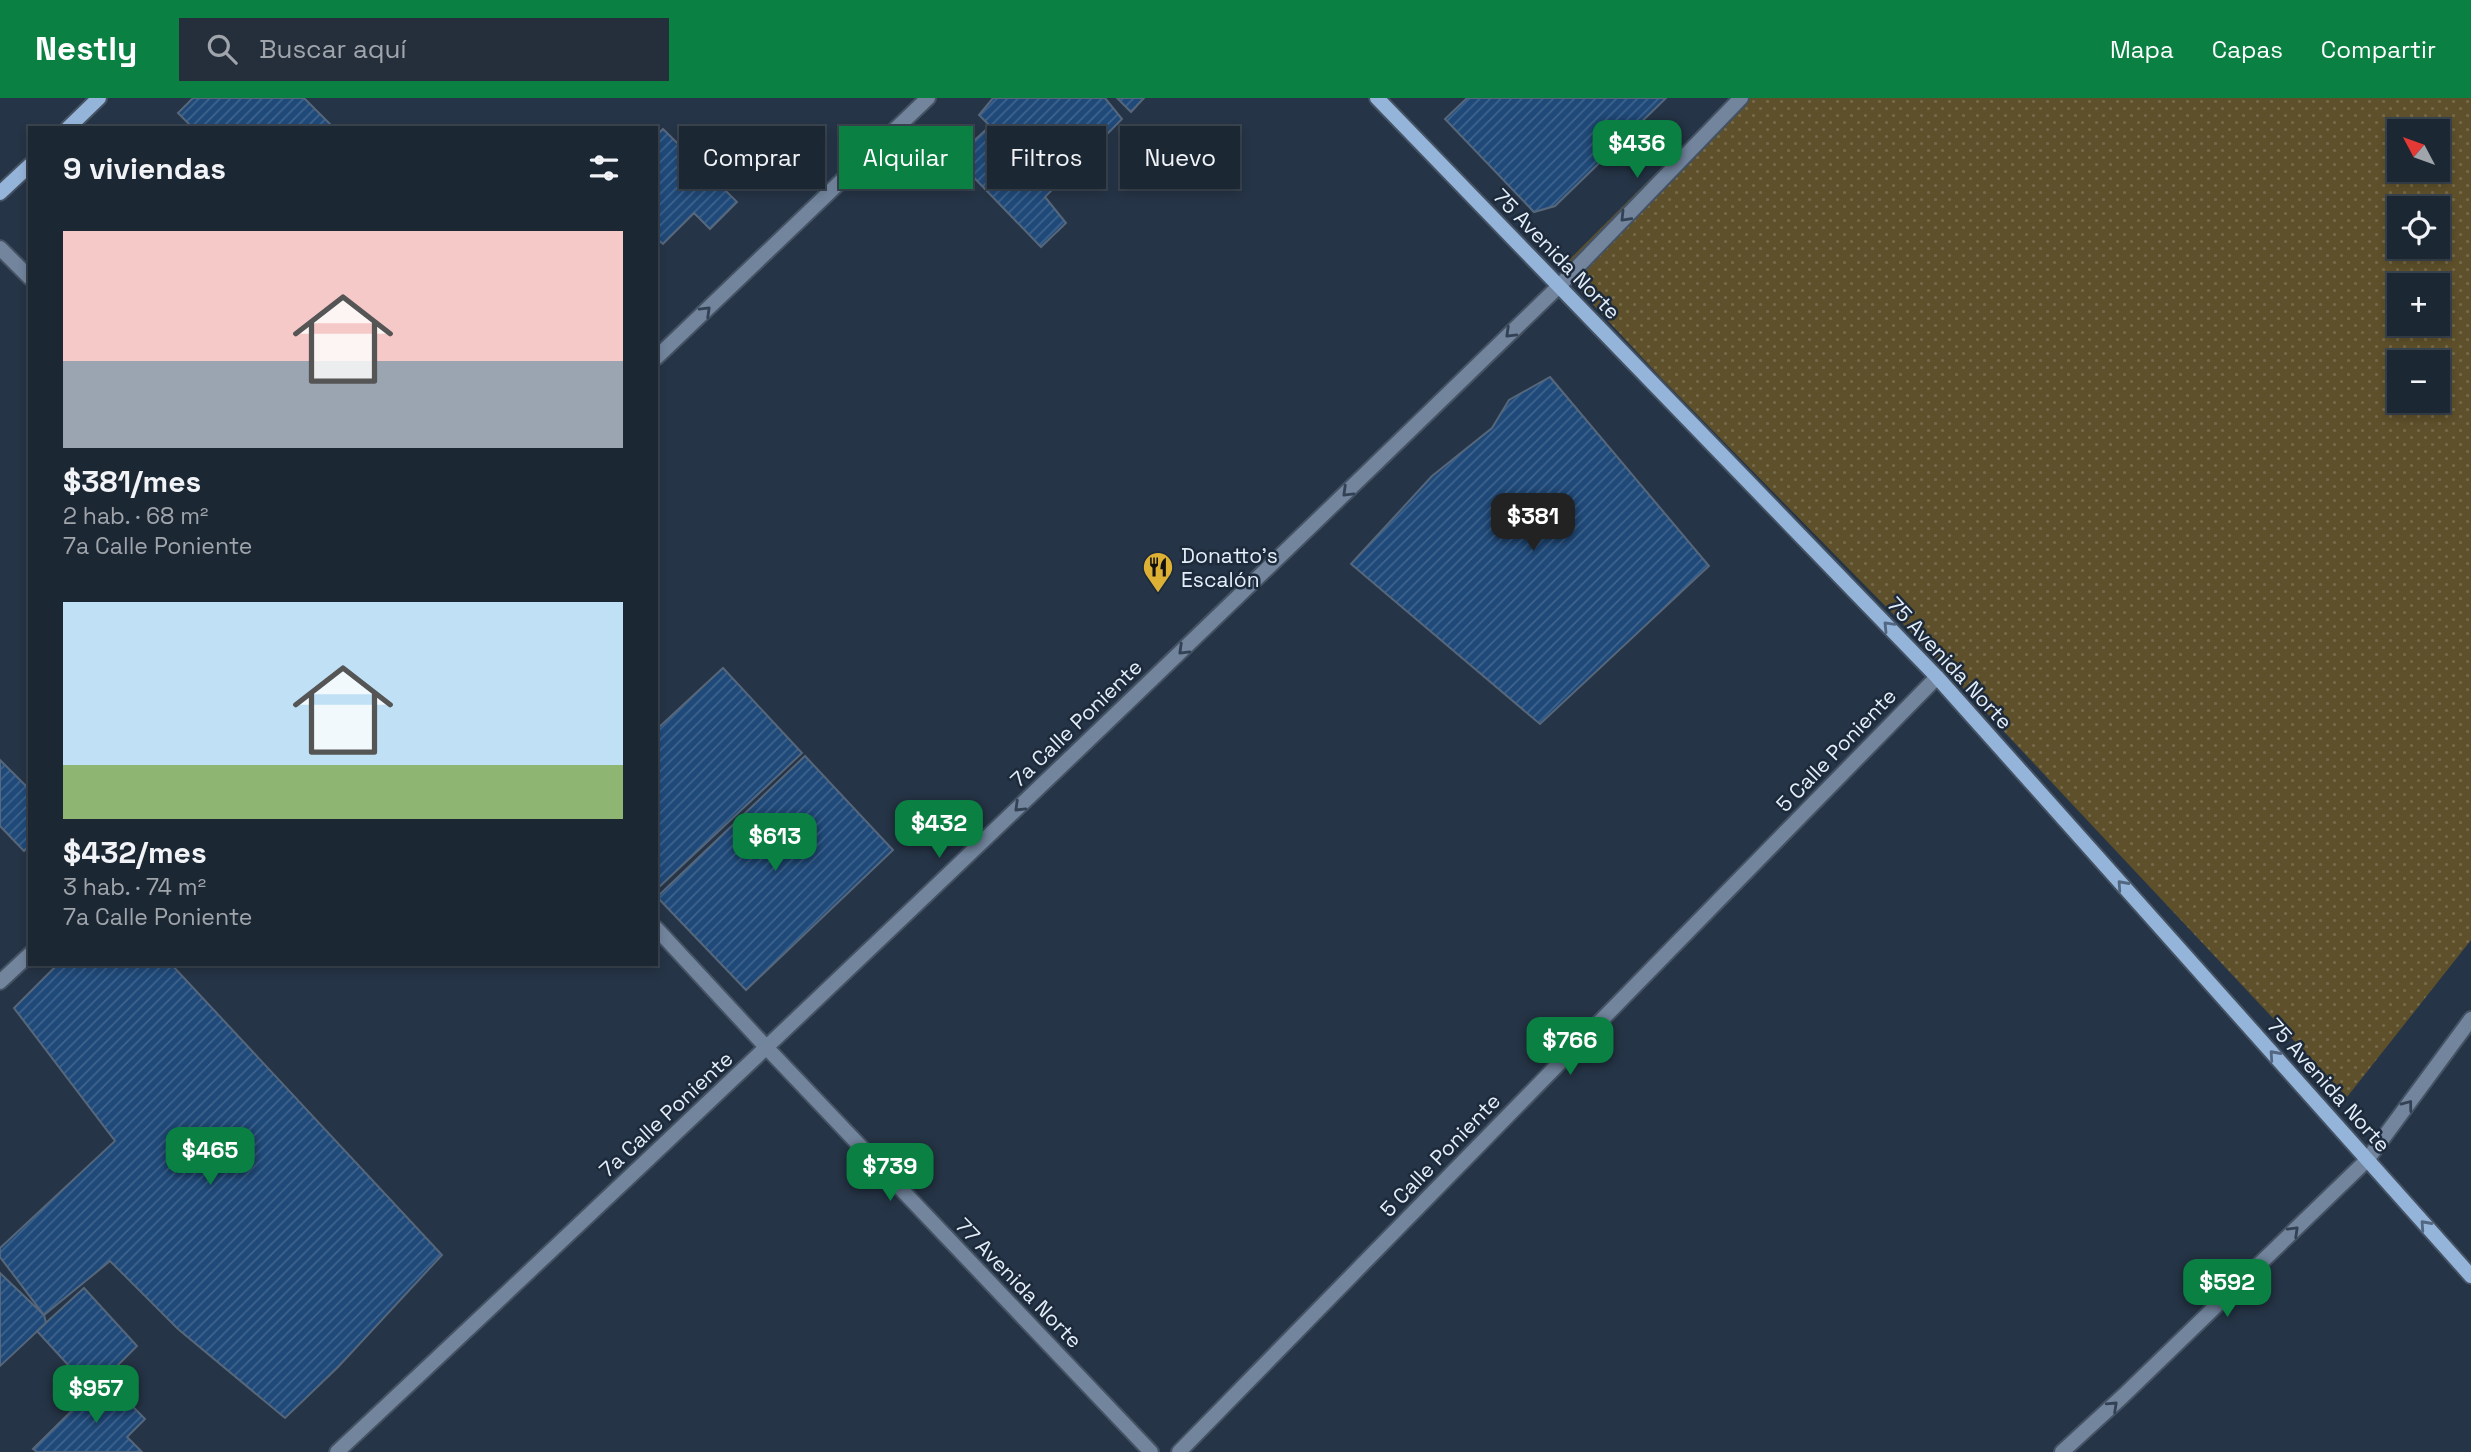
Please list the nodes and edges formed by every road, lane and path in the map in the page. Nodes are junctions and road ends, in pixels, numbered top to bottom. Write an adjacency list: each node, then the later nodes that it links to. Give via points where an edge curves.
1 (99, 98): 5 (main road)
2 (928, 98): 11 (street, one-way to 2)
3 (1377, 98): 10 (main road, 75 Avenida Norte)
4 (1741, 98): 10 (street, 7a Calle Poniente, one-way to 10)
5 (70, 126)
6 (28, 166): 7 (main road)
7 (0, 193)
8 (0, 248): 9 (street)
9 (28, 276)
10 (1559, 286): 12 (main road, 75 Avenida Norte, one-way to 10); 17 (street, 7a Calle Poniente, one-way to 17)
11 (658, 356)
12 (1937, 677): 18 (main road, 75 Avenida Norte, one-way to 12); 22 (street, 5 Calle Poniente)
13 (658, 930): 17 (street, 77 Avenida Norte)
14 (28, 956): 15 (street)
15 (0, 982)
16 (2471, 1019): 18 (street, one-way to 16)
17 (767, 1048): 20 (street, 7a Calle Poniente); 21 (street, 77 Avenida Norte)
18 (2367, 1160): 19 (main road, 75 Avenida Norte, one-way to 18); 23 (street, one-way to 18)
19 (2471, 1276)
20 (337, 1452)
21 (1151, 1452)
22 (1179, 1452)
23 (2062, 1452)

